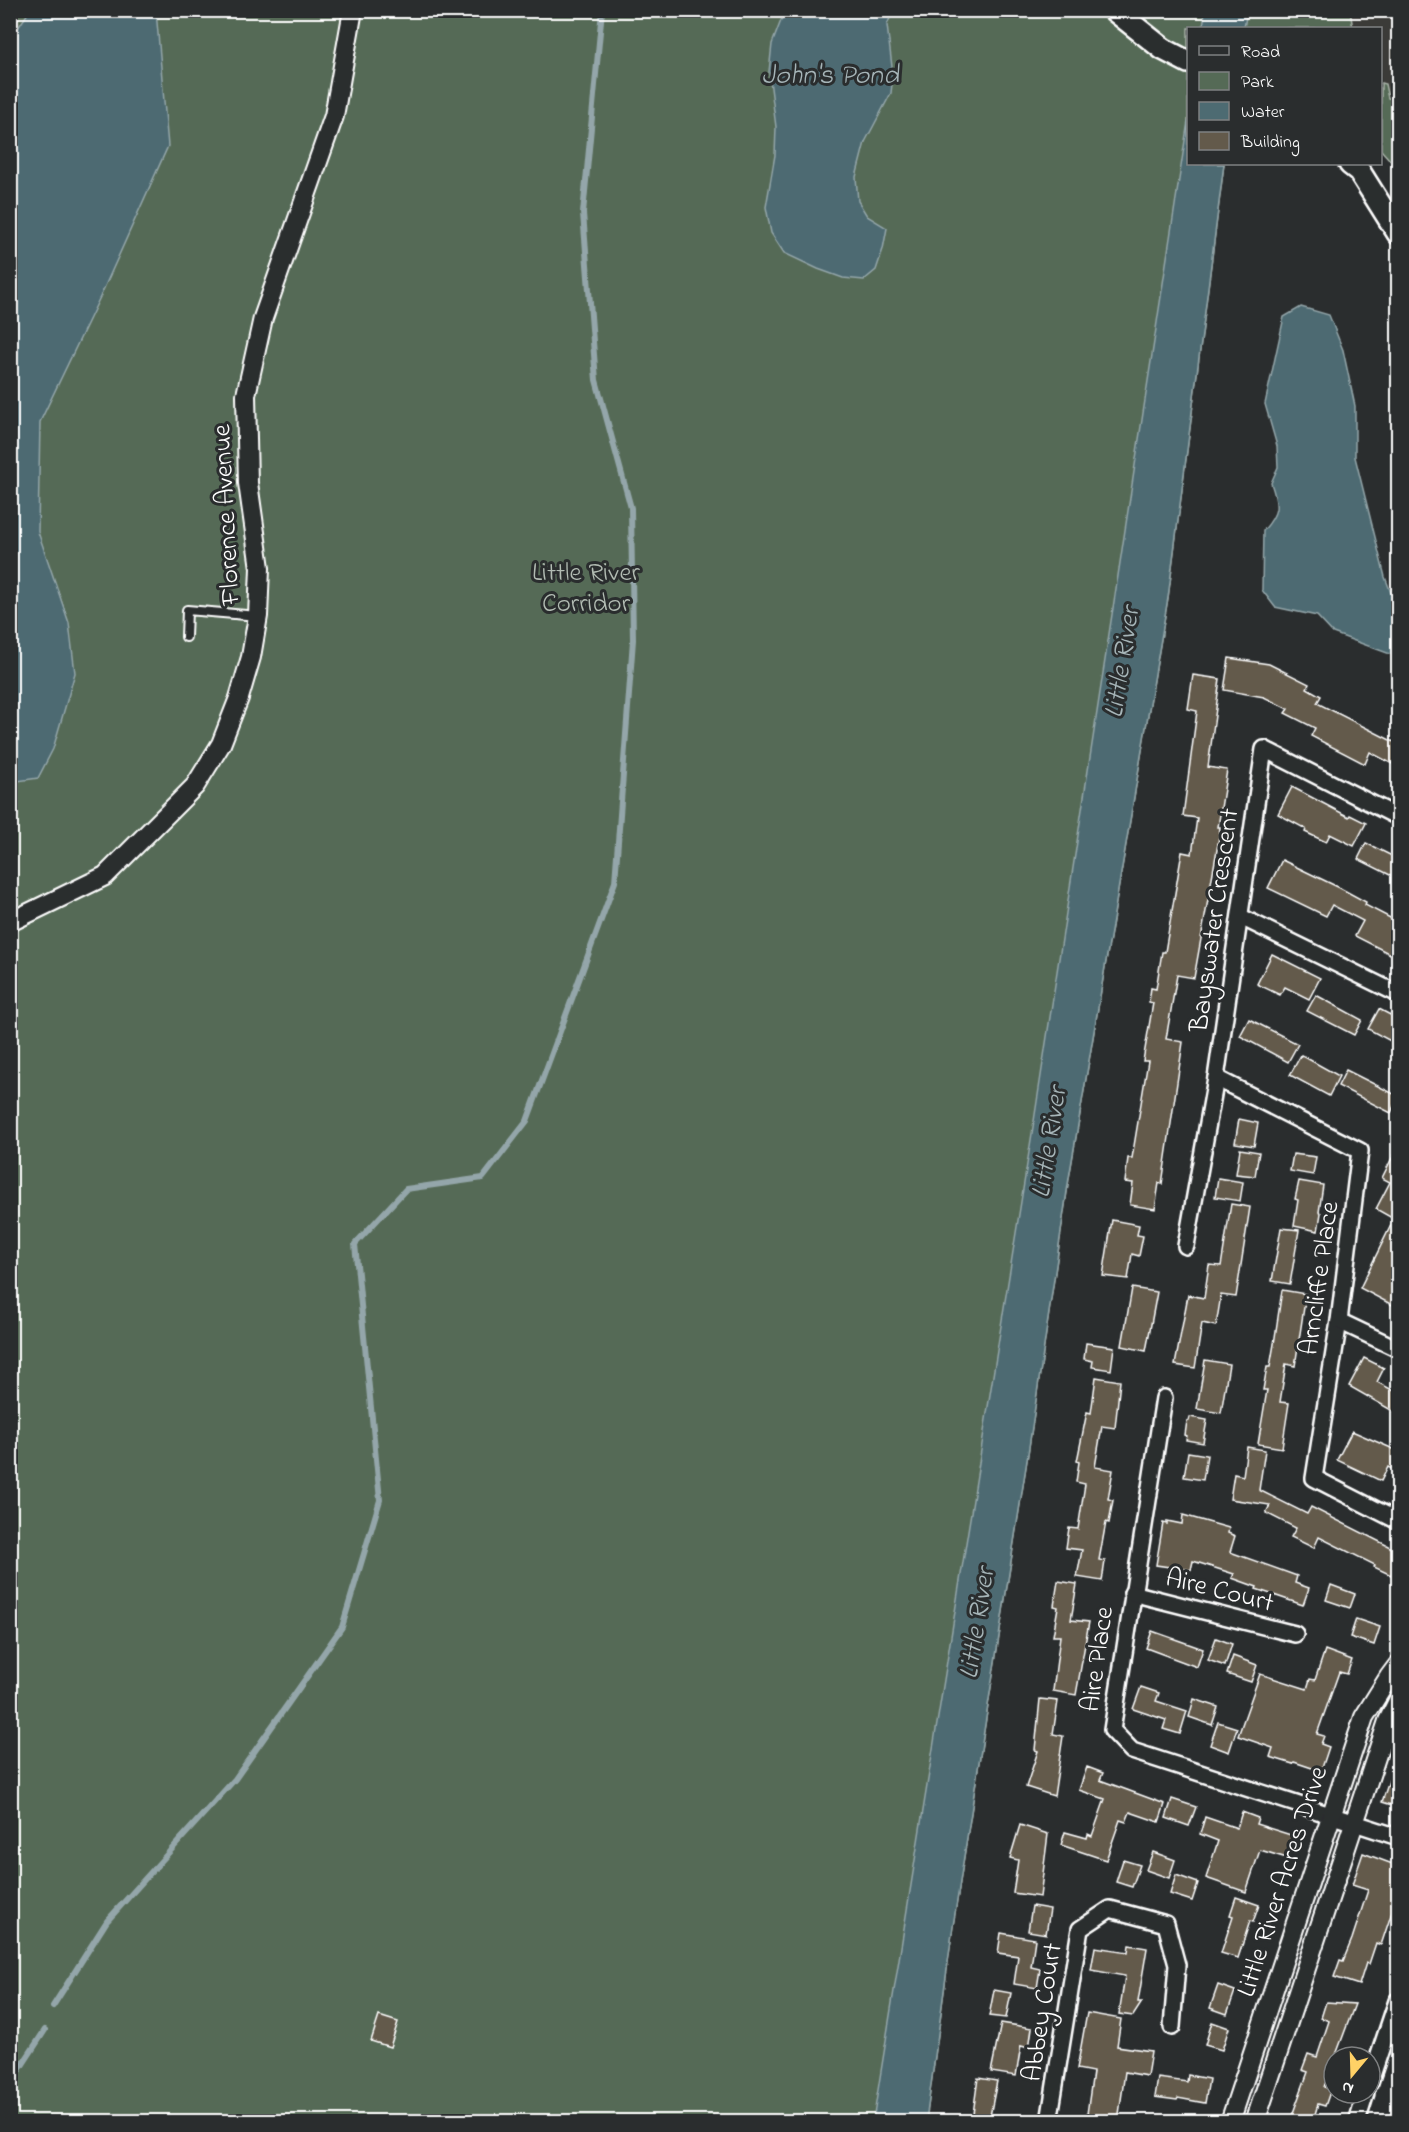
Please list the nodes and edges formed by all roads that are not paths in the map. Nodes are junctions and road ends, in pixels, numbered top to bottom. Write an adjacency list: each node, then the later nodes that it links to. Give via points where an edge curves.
1 (353, 10): 6 (street, Florence Avenue, via 334,116 263,318 246,395 248,483 260,568)
2 (1114, 10): 3 (main road, via 1163,49)
3 (1187, 61)
4 (1351, 165): 5 (main road)
5 (1398, 233)
6 (258, 616): 7 (lane, via 187,610); 10 (street, Florence Avenue, via 239,699 221,744 195,786 105,876)
7 (186, 637)
8 (1398, 817): 9 (street, Bayswater Crescent, via 1264,749)
9 (1240, 917): 11 (street); 12 (street, Bayswater Crescent)
10 (10, 922)
11 (1398, 994)
12 (1216, 1078): 13 (street, Bayswater Crescent); 14 (street, Arncliffe Place, via 1360,1151)
13 (1186, 1246)
14 (1340, 1321): 15 (street); 17 (street, Arncliffe Place, via 1314,1478)
15 (1398, 1349)
16 (1164, 1398): 18 (street, Aire Place)
17 (1398, 1521)
18 (1132, 1593): 19 (street, Aire Court); 22 (street, Aire Place, via 1112,1730 1132,1751)
19 (1295, 1634)
20 (1398, 1665): 22 (street, Little River Acres Drive, via 1364,1717)
21 (1398, 1701): 23 (street, Little River Acres Drive)
22 (1331, 1816): 23 (street, Aire Place); 30 (street, Little River Acres Drive)
23 (1354, 1823): 24 (street, Aire Place); 31 (street, Little River Acres Drive)
24 (1398, 1837)
25 (1397, 2001): 27 (street)
26 (1172, 2027): 29 (street, Abbey Court, via 1177,1965 1166,1924 1110,1909 1080,1929)
27 (1382, 2046)
28 (1362, 2105): 32 (street)
29 (1049, 2121)
30 (1230, 2121)
31 (1256, 2121)
32 (1357, 2121)

